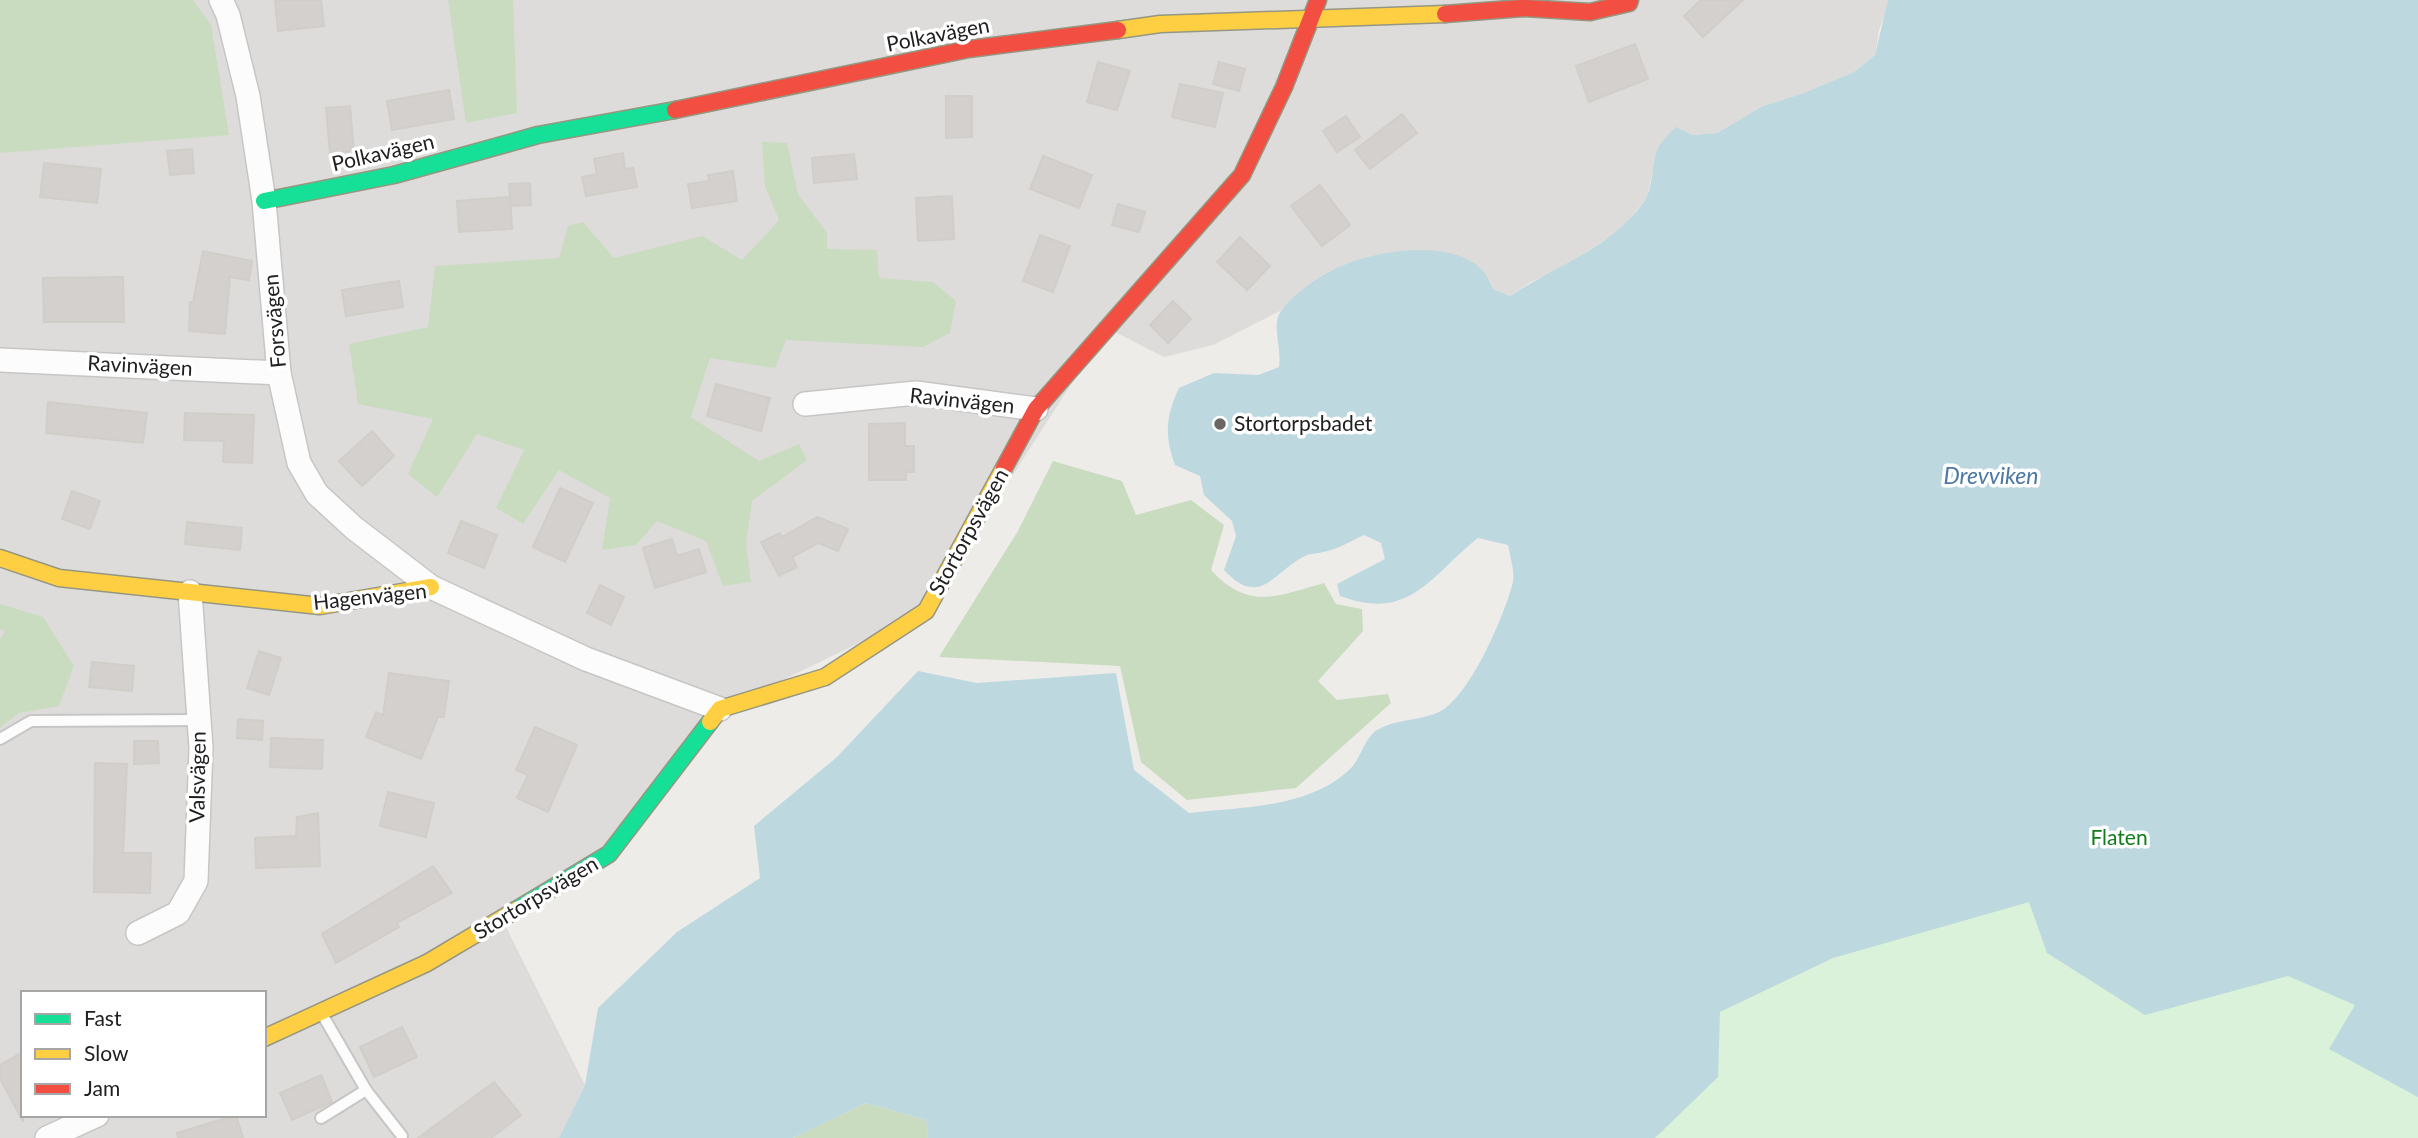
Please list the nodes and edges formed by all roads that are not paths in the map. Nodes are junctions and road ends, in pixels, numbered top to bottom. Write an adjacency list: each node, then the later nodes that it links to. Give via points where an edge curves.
1 (221, 0): 5 (street, Forsvägen, via 248,96)
2 (1318, 0): 4 (street, Stortorpsvägen)
3 (1630, 0): 4 (street, Polkavägen, via 1590,12 1523,8)
4 (1311, 18): 5 (street, Polkavägen, via 1160,24 969,49 718,103 538,135 394,175); 9 (street, Stortorpsvägen, via 1241,175)
5 (264, 201): 7 (street, Forsvägen)
6 (0, 360): 7 (street, Ravinvägen)
7 (279, 373): 11 (street, Forsvägen, via 299,463 317,494)
8 (805, 404): 9 (street, Ravinvägen, via 916,393)
9 (1037, 409): 13 (street, Stortorpsvägen, via 926,611 825,677)
10 (0, 558): 12 (street, Hagenvägen, via 59,578)
11 (431, 587): 12 (street, Hagenvägen, via 320,606); 13 (street, Hagenvägen, via 586,659)
12 (190, 592): 14 (street, Valsvägen)
13 (720, 709): 17 (street, Stortorpsvägen, via 609,854 428,963)
14 (199, 720): 15 (lane, via 31,721); 16 (street, Valsvägen, via 196,881 178,913)
15 (0, 739)
16 (138, 933)
17 (321, 1012): 18 (street, Stortorpsvägen); 19 (lane)
18 (266, 1037)
19 (366, 1090): 21 (lane); 22 (lane)
20 (93, 1117): 23 (street)
21 (321, 1118)
22 (402, 1136)
23 (47, 1138)

